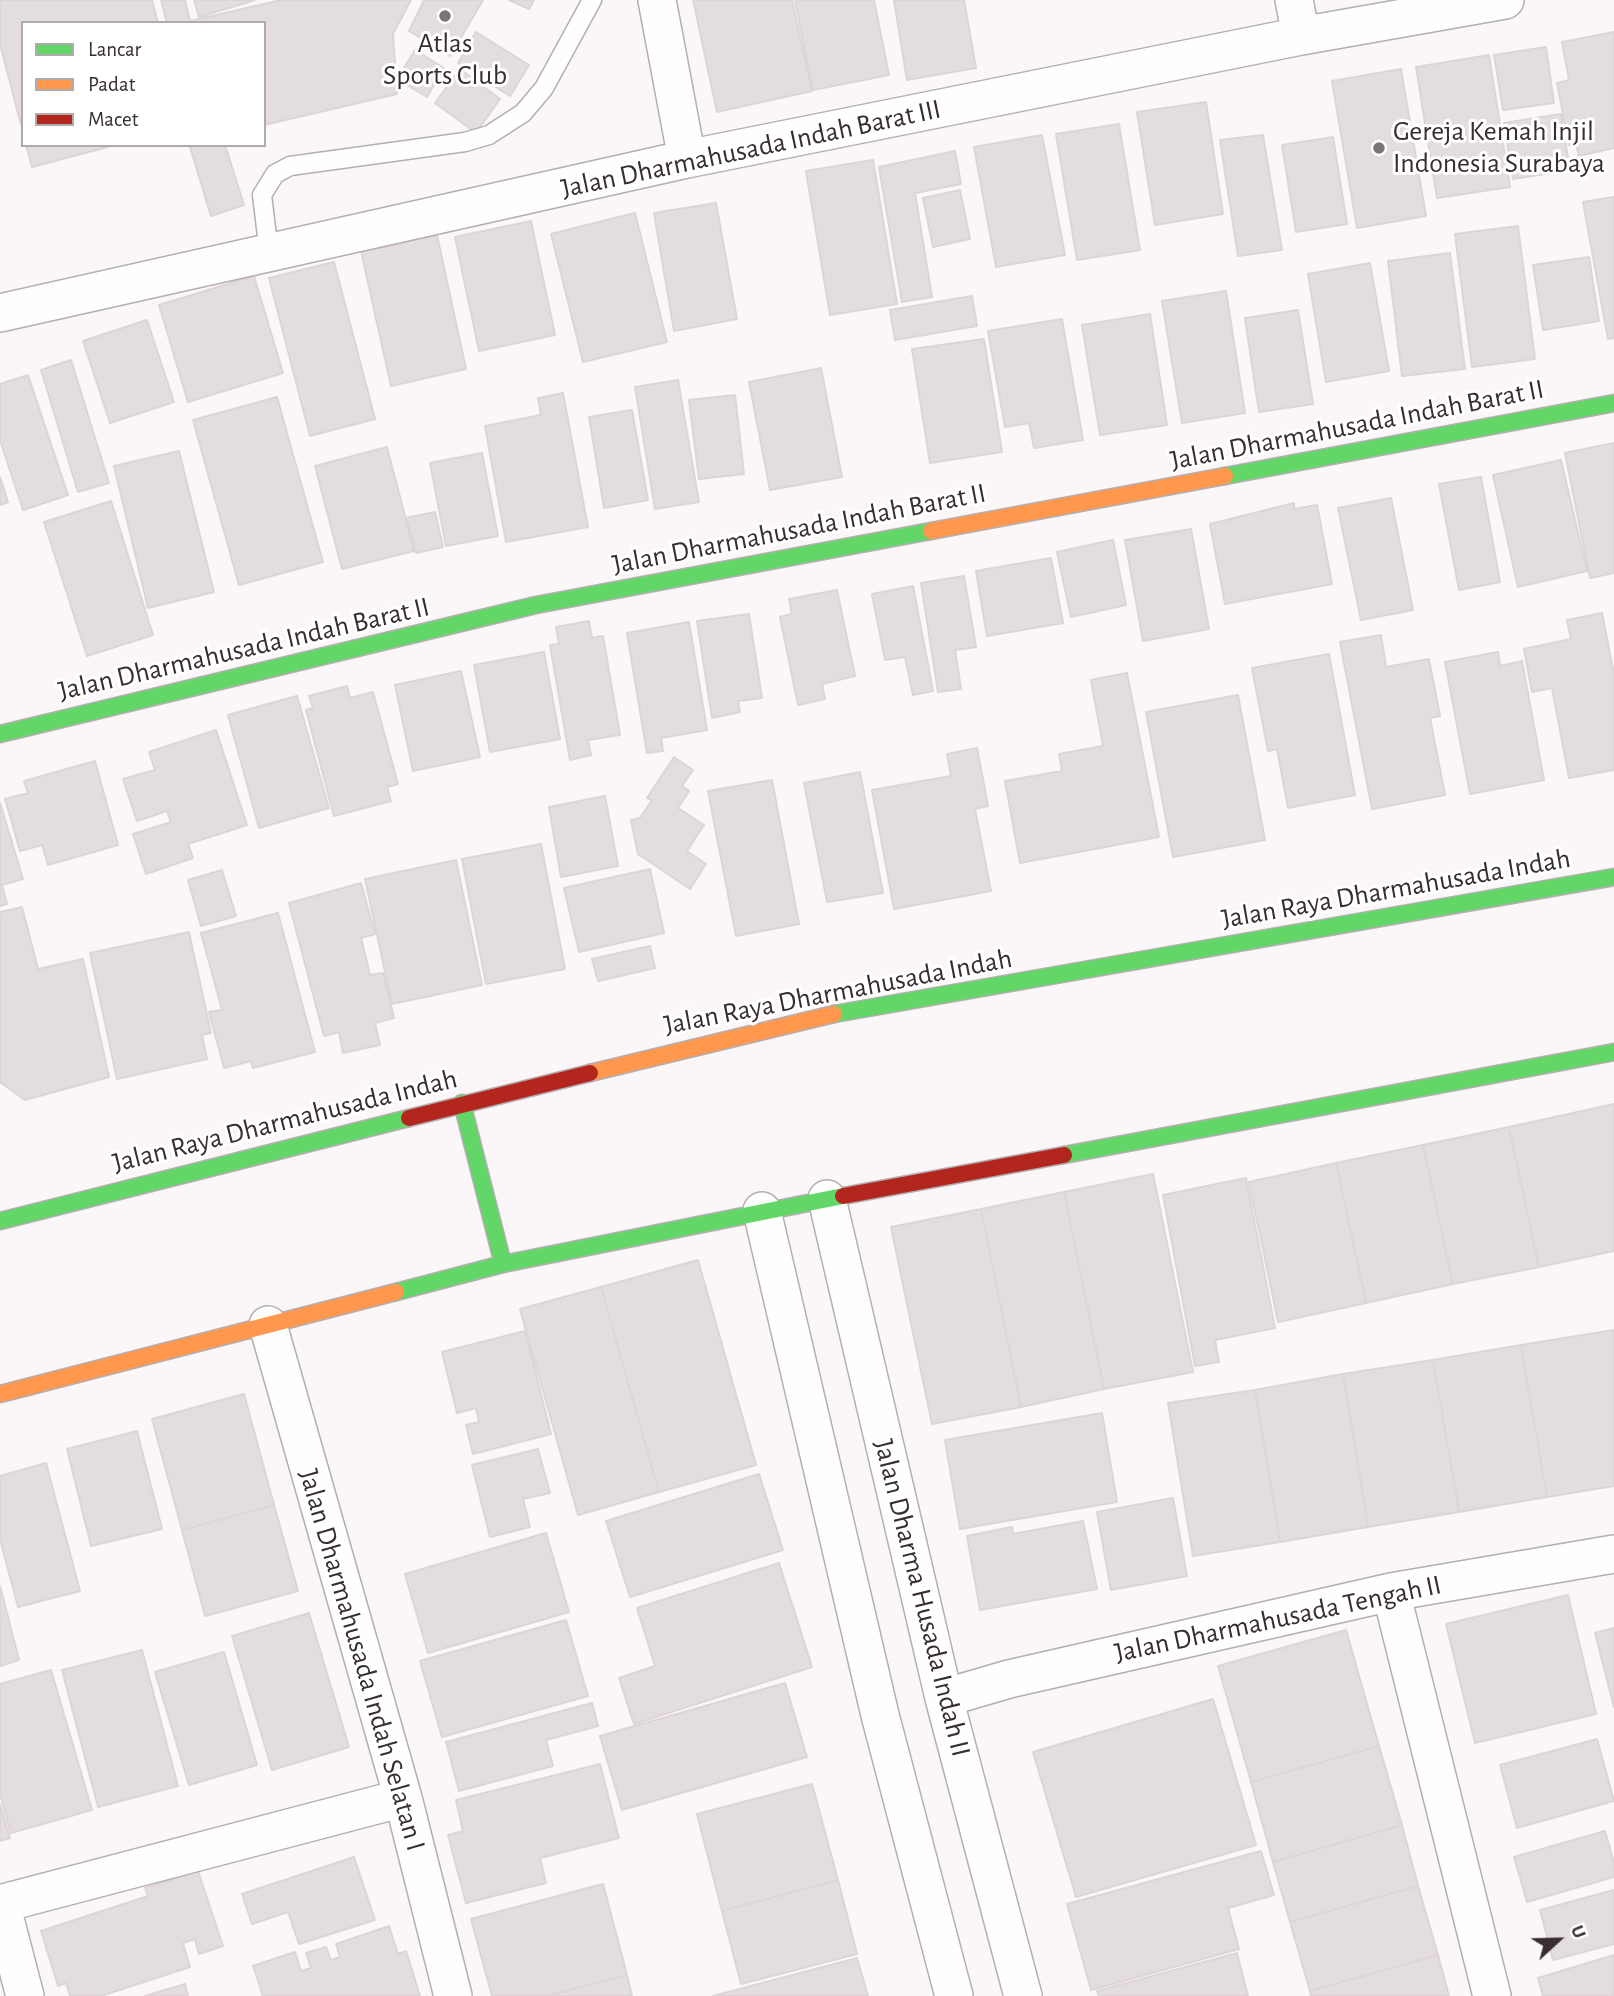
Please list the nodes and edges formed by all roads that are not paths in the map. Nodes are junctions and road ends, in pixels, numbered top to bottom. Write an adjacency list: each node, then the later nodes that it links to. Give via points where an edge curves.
1 (592, 0): 7 (lane, via 544,88 523,113 489,135 290,166 275,174 262,195)
2 (657, 0): 6 (street)
3 (1294, 0): 5 (street)
4 (1505, 0): 5 (street, Jalan Dharmahusada Indah Barat III)
5 (1301, 36): 6 (street, Jalan Dharmahusada Indah Barat III)
6 (687, 159): 7 (street, Jalan Dharmahusada Indah Barat III)
7 (269, 253): 8 (street, Jalan Dharmahusada Indah Barat III)
8 (0, 313)
9 (1614, 403): 10 (main road, Jalan Dharmahusada Indah Barat II, via 536,606)
10 (0, 734)
11 (1614, 877): 13 (main road, Jalan Raya Dharmahusada Indah, via 802,1020)
12 (1614, 1052): 14 (main road)
13 (462, 1103): 16 (main road, Jalan Raya Dharmahusada Indah); 17 (main road)
14 (827, 1199): 15 (main road); 22 (street, Jalan Dharma Husada Indah II)
15 (762, 1211): 17 (main road); 27 (street, via 880,1715)
16 (0, 1221)
17 (503, 1264): 18 (main road)
18 (268, 1325): 19 (main road); 23 (street, Jalan Dharmahusada Indah Selatan I)
19 (0, 1394)
20 (1614, 1554): 21 (street, Jalan Dharmahusada Tengah II)
21 (1391, 1592): 22 (street, Jalan Dharmahusada Tengah II); 29 (street)
22 (944, 1698): 28 (street, Jalan Dharma Husada Indah II)
23 (403, 1798): 24 (street); 26 (street, Jalan Dharmahusada Indah Selatan I)
24 (1, 1904): 25 (street)
25 (25, 1996)
26 (453, 1996)
27 (954, 1996)
28 (1023, 1996)
29 (1492, 1996)

